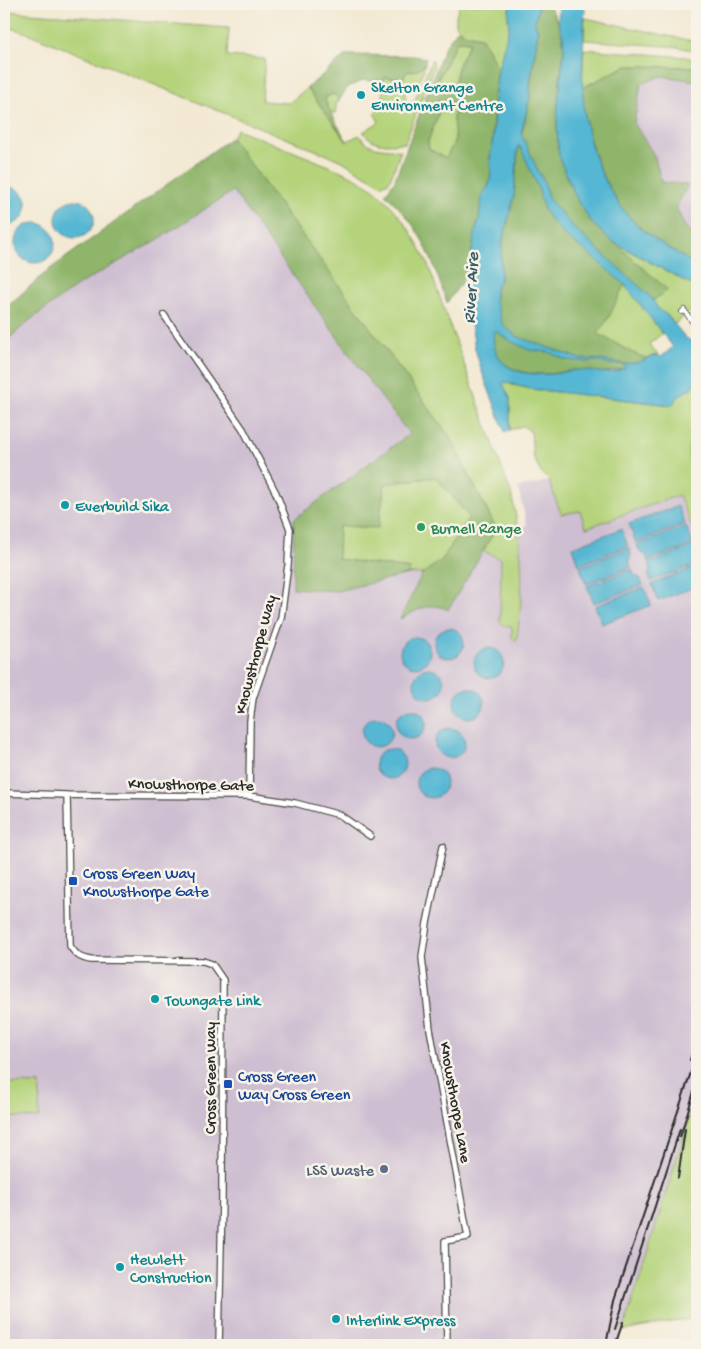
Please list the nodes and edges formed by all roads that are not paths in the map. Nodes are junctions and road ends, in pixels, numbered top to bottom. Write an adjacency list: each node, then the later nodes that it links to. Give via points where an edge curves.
1 (682, 312): 3 (street, via 684,310)
2 (164, 315): 6 (street, Knowsthorpe Way, via 243,429 276,493 290,529 281,618 253,698)
3 (697, 328)
4 (4, 793): 5 (street, Knowsthorpe Gate)
5 (67, 795): 6 (street, Knowsthorpe Gate); 9 (street, Cross Green Way, via 70,946 75,953 90,960 203,961 212,964 223,980)
6 (249, 796): 7 (street, Knowsthorpe Gate, via 295,803 340,815)
7 (370, 836)
8 (443, 846): 10 (street, Knowsthorpe Lane, via 422,957 430,1029 468,1236 445,1241)
9 (219, 1345)
10 (447, 1345)

